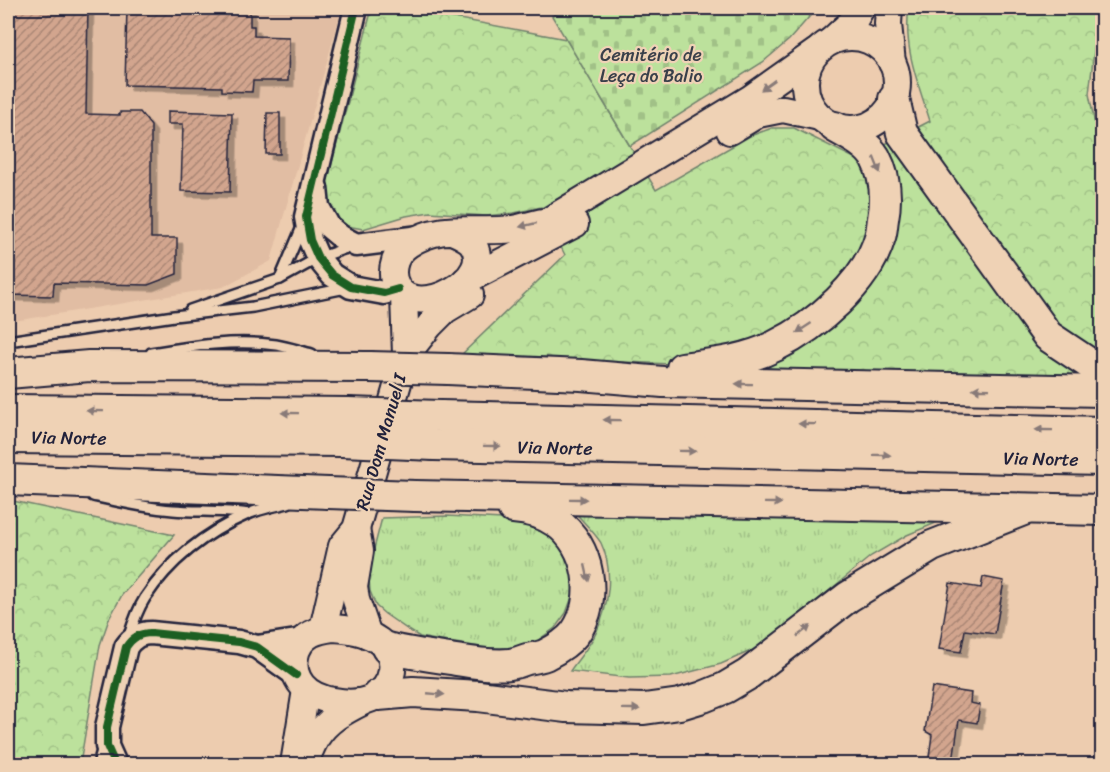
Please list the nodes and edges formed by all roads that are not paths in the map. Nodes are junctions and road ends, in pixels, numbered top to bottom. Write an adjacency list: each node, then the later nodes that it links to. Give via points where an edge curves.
1 (356, 8): 8 (street)
2 (861, 8): 4 (main road, via 855,19)
3 (889, 8): 5 (main road)
4 (824, 46): 5 (main road, via 848,37 866,39 881,48); 7 (main road, via 807,67 804,85 809,103); 11 (main road, one-way to 11, via 751,98 548,220 512,229)
5 (892, 63): 6 (main road, via 897,81)
6 (894, 99): 7 (main road, via 885,114 871,125 853,129); 26 (highway, via 902,132 1048,336)
7 (827, 122): 9 (main road, via 783,109 758,114); 28 (highway, one-way to 28, via 861,142 874,156 886,200 880,238 868,264 827,311 808,327 756,355 664,371)
8 (314, 179): 10 (street); 13 (street, via 318,207 330,227)
9 (593, 214): 17 (main road); 21 (main road, via 561,243 445,310)
10 (306, 217): 14 (street); 15 (lane)
11 (452, 231): 12 (main road); 17 (main road, via 471,242 476,262 473,272)
12 (420, 237): 13 (street); 18 (main road, via 396,258 393,279)
13 (356, 244): 14 (lane)
14 (318, 258): 15 (lane); 16 (street, via 332,275)
15 (280, 279): 19 (lane)
16 (351, 287): 18 (street); 19 (lane, via 253,307)
17 (456, 287): 18 (main road, via 427,300); 21 (main road, Rua Dom Manuel I, via 419,325)
18 (401, 292): 21 (main road, Rua Dom Manuel I)
19 (174, 316): 20 (lane)
20 (8, 341)
21 (410, 350): 43 (main road, Rua Dom Manuel I)
22 (139, 355): 24 (lane, via 253,343 278,345)
23 (128, 357): 25 (lane)
24 (370, 367): 25 (highway); 28 (highway, bridge)
25 (47, 369): 27 (highway)
26 (1102, 371)
27 (8, 373)
28 (581, 375): 29 (highway, one-way to 28, via 663,382)
29 (1102, 391)
30 (8, 410): 31 (highway, Via Norte, one-way to 30)
31 (345, 427): 32 (highway, Via Norte, one-way to 31, bridge, via 440,416); 33 (highway, Via Norte); 34 (highway, Via Norte, one-way to 34, bridge, via 434,445)
32 (1102, 432)
33 (8, 438)
34 (1102, 460)
35 (8, 482): 36 (lane); 37 (highway)
36 (66, 492)
37 (328, 493): 39 (highway, bridge); 42 (lane)
38 (85, 495): 42 (lane, via 144,508)
39 (415, 496): 40 (highway, one-way to 40); 45 (highway, one-way to 45, via 439,502 526,509 558,523 574,541 584,561 589,579 588,602 575,634 545,655 508,664 411,653)
40 (1026, 509): 41 (highway); 49 (highway, one-way to 40, via 413,692 606,708 644,709 680,704 725,688 747,675 848,597 932,546)
41 (1102, 510)
42 (248, 514): 46 (lane, via 205,537 158,580 144,599)
43 (356, 529): 44 (main road, Rua Dom Manuel I, via 342,546); 45 (main road, Rua Dom Manuel I, via 360,550 354,587 356,600)
44 (313, 634): 45 (main road, via 343,629); 47 (street); 48 (main road, via 299,645 295,654 294,665)
45 (378, 642): 49 (main road, via 391,655 391,676 383,690)
46 (126, 647): 47 (street, via 130,640 144,633); 50 (street)
47 (257, 647): 48 (street)
48 (301, 682): 49 (main road, via 312,694 332,700 351,703); 53 (main road)
49 (370, 699): 54 (main road, via 323,727)
50 (108, 727): 51 (lane); 52 (street, via 107,746)
51 (98, 765)
52 (115, 765)
53 (294, 765)
54 (303, 765)

